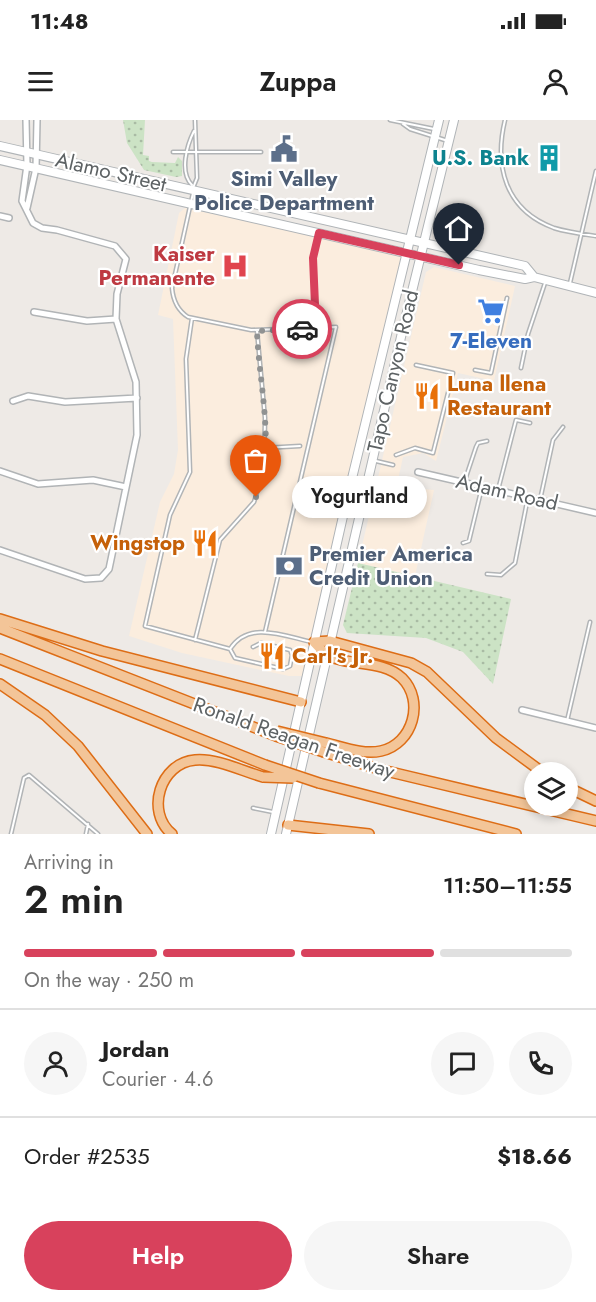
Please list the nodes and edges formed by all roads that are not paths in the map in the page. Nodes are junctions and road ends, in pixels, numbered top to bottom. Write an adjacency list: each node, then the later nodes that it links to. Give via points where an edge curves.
1 (26, 120): 13 (street)
2 (37, 120): 18 (street)
3 (195, 120): 9 (lane)
4 (390, 120): 8 (lane)
5 (439, 120): 10 (main road, Tapo Canyon Road)
6 (454, 120): 11 (main road, Tapo Canyon Road)
7 (505, 120): 29 (lane, via 500,163 520,206 536,219)
8 (404, 122): 10 (lane); 10 (lane, via 410,129)
9 (195, 128): 16 (lane); 17 (lane)
10 (435, 133): 11 (lane); 11 (lane); 31 (main road, Tapo Canyon Road)
11 (450, 137): 32 (main road, Tapo Canyon Road)
12 (0, 146): 13 (main road, Alamo Street)
13 (27, 152): 18 (main road, Alamo Street); 20 (street)
14 (173, 152): 16 (lane)
15 (261, 152): 17 (lane)
16 (186, 153): 17 (lane); 23 (lane, via 187,176)
17 (197, 153): 23 (lane)
18 (37, 154): 21 (street); 23 (main road, Alamo Street)
19 (0, 160): 20 (main road, Alamo Street)
20 (27, 165): 21 (main road, Alamo Street); 25 (street, via 22,201)
21 (36, 168): 24 (main road, Alamo Street); 25 (street)
22 (596, 171): 29 (lane)
23 (193, 188): 24 (lane); 31 (main road, Alamo Street)
24 (192, 204): 28 (main road, Alamo Street); 41 (lane, via 172,288 177,306)
25 (27, 208): 42 (street, via 33,223 42,228 115,246 123,252 126,266 117,294)
26 (0, 216): 27 (street)
27 (9, 218)
28 (319, 233): 33 (main road, Alamo Street); 43 (lane, via 313,258)
29 (582, 234): 30 (lane); 37 (lane)
30 (596, 236)
31 (408, 240): 32 (main road, Alamo Street); 33 (main road, Tapo Canyon Road)
32 (423, 243): 34 (main road, Tapo Canyon Road); 35 (main road, Alamo Street, via 525,266)
33 (406, 253): 34 (main road, Alamo Street); 75 (main road, Tapo Canyon Road)
34 (420, 256): 35 (main road, Alamo Street, via 525,279); 56 (main road, Tapo Canyon Road)
35 (534, 277): 36 (main road, Alamo Street)
36 (546, 280): 37 (main road, Alamo Street); 46 (lane)
37 (570, 286): 38 (main road, Alamo Street)
38 (596, 293)
39 (507, 298): 47 (lane, via 490,373)
40 (34, 312): 42 (street, via 87,321)
41 (192, 318): 44 (lane); 74 (lane, via 186,359 190,472 170,515 145,626)
42 (116, 320): 48 (street, via 133,368)
43 (316, 328): 44 (lane); 73 (lane, via 336,327)
44 (257, 331): 54 (lane)
45 (416, 365): 55 (lane, via 453,373 433,453 415,448)
46 (521, 368)
47 (475, 370)
48 (137, 398): 49 (street, via 65,402 28,396); 61 (street, via 137,435)
49 (13, 401)
50 (530, 423): 63 (lane, via 516,420)
51 (563, 427): 65 (lane, via 553,440)
52 (488, 441): 60 (lane, via 478,443)
53 (300, 446): 54 (lane)
54 (264, 448): 74 (lane, via 264,470 254,502 220,540)
55 (396, 456)
56 (373, 461): 57 (lane); 76 (main road, Tapo Canyon Road)
57 (393, 465)
58 (0, 471): 61 (street, via 38,484 93,480)
59 (418, 472): 60 (street, Adam Road)
60 (464, 483): 62 (street, Adam Road)
61 (126, 487): 68 (street, via 106,574 96,580)
62 (482, 487): 63 (street, Adam Road); 67 (lane, via 469,541)
63 (498, 490): 64 (street, Adam Road)
64 (528, 497): 65 (street, Adam Road); 69 (lane, via 513,567 501,575)
65 (540, 500): 66 (street, Adam Road)
66 (596, 513)
67 (463, 543)
68 (0, 550)
69 (487, 573)
70 (0, 619): 82 (highway, via 102,651)
71 (590, 622): 84 (lane)
72 (0, 628): 86 (highway, Ronald Reagan Freeway, bridge, via 217,714)
73 (265, 632): 75 (lane); 78 (lane, via 245,634)
74 (195, 641): 78 (lane)
75 (314, 642): 76 (highway); 79 (highway); 82 (main road, Tapo Canyon Road)
76 (330, 642): 79 (main road, Tapo Canyon Road); 87 (highway, via 397,657 427,672 496,738)
77 (253, 647): 78 (lane, via 261,643 290,650 290,666 283,669 235,658)
78 (230, 649)
79 (327, 655): 86 (highway, via 392,671 407,685 414,703 408,731 394,746 372,752); 95 (main road, Tapo Canyon Road)
80 (0, 659): 88 (highway, Ronald Reagan Freeway, bridge)
81 (0, 684): 99 (highway, via 45,715 78,746)
82 (301, 702): 92 (main road, Tapo Canyon Road)
83 (522, 710): 84 (street)
84 (567, 721): 85 (street)
85 (596, 728)
86 (325, 748): 93 (highway, Ronald Reagan Freeway, via 382,770)
87 (528, 762)
88 (303, 778): 100 (highway, bridge, via 262,777 193,760 174,769 162,784 158,804 162,823); 103 (highway, Ronald Reagan Freeway, bridge)
89 (578, 793): 90 (highway)
90 (596, 801)
91 (253, 808): 92 (lane)
92 (276, 813): 101 (main road, Tapo Canyon Road)
93 (596, 821)
94 (88, 824): 96 (lane, via 29,775 24,778); 97 (lane); 98 (lane)
95 (287, 829): 102 (highway)
96 (11, 834)
97 (86, 834)
98 (98, 834)
99 (147, 834)
100 (172, 834)
101 (271, 834)
102 (369, 834)
103 (516, 834)

